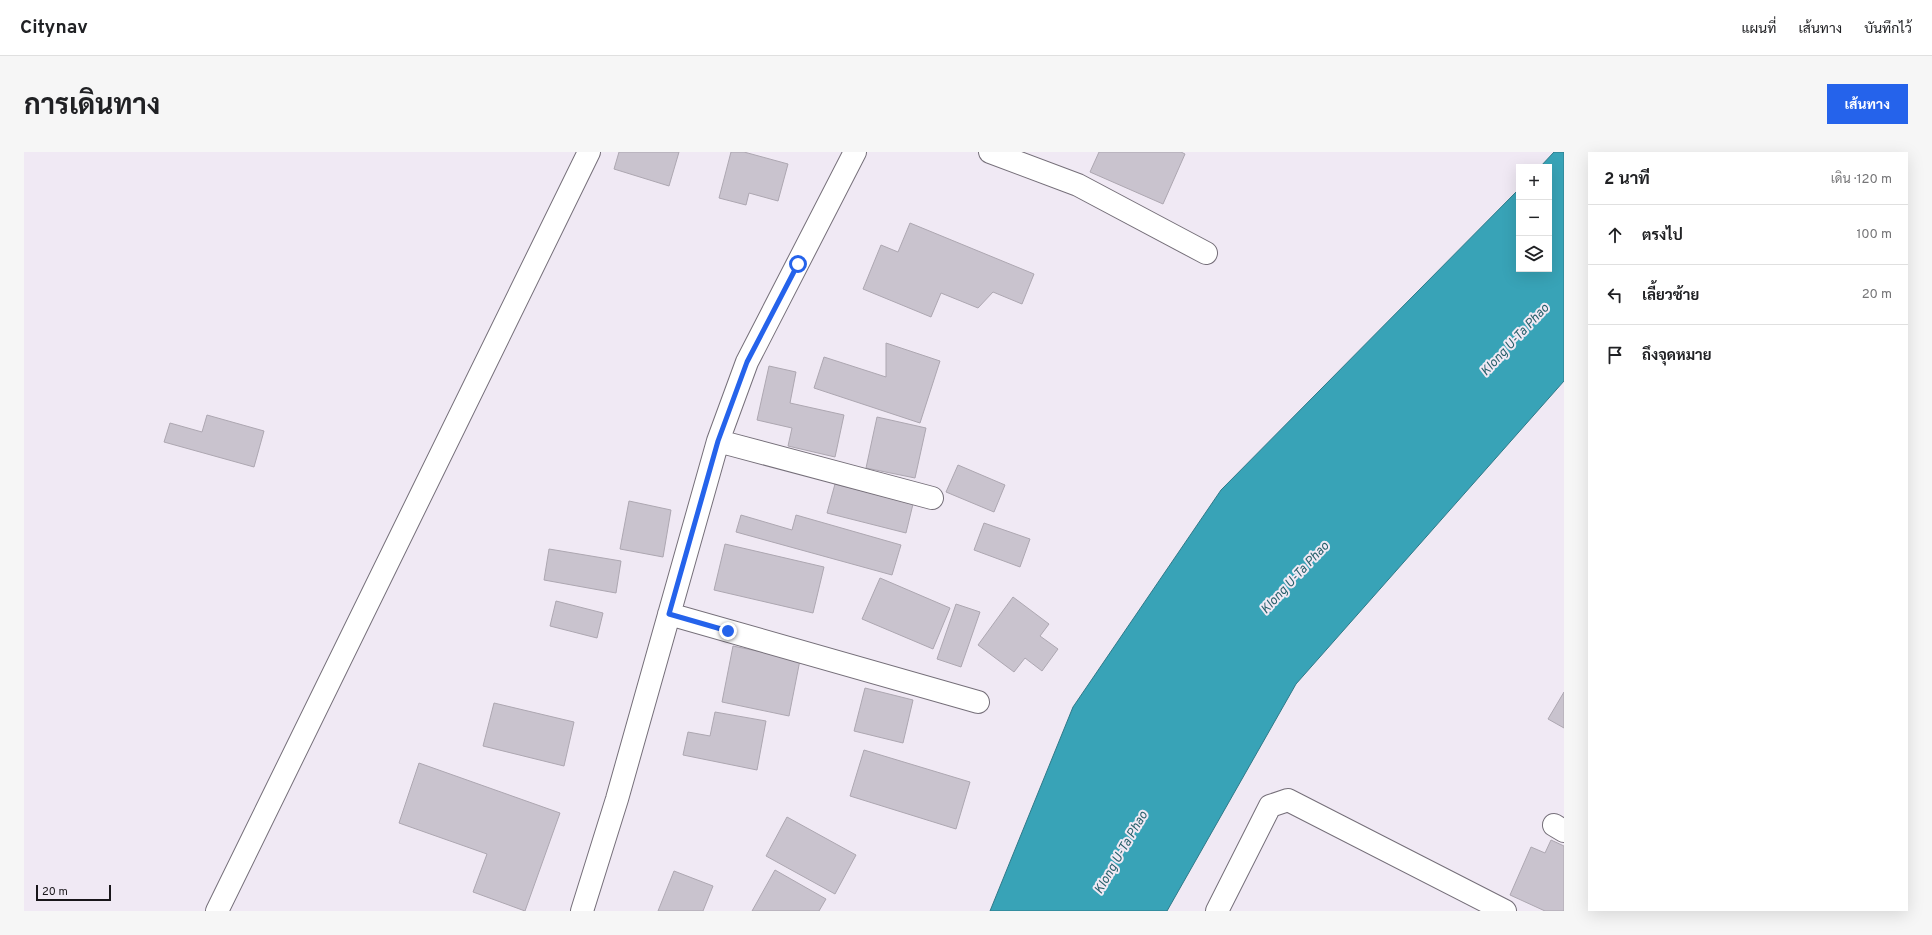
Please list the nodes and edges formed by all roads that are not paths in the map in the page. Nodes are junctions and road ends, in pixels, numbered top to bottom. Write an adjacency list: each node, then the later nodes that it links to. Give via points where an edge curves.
1 (589, 152): 9 (street)
2 (855, 152): 5 (street, via 747,362)
3 (990, 152): 4 (street, via 1078,185)
4 (1206, 253)
5 (718, 441): 6 (street); 7 (street)
6 (932, 498)
7 (669, 614): 8 (street); 10 (street, via 617,799)
8 (978, 702)
9 (217, 911)
10 (582, 911)
11 (1217, 911): 12 (street, via 1270,806 1288,800)
12 (1505, 911)

